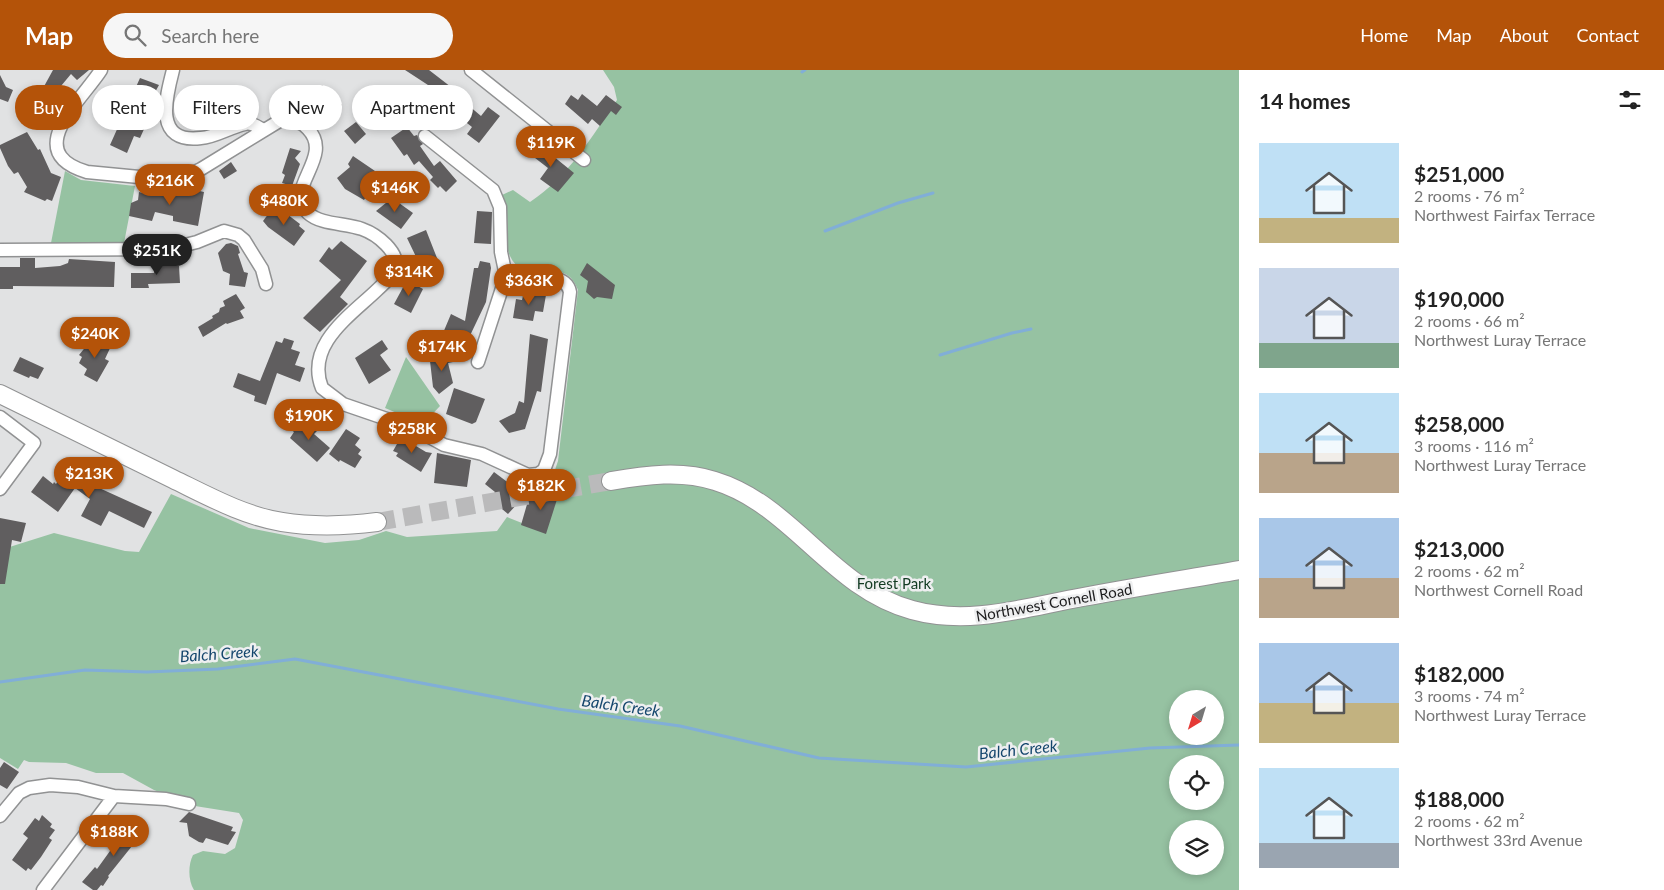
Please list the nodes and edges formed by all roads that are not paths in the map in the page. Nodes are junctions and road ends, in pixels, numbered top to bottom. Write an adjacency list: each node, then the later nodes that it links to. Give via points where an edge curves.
1 (100, 70): 4 (street, via 63,119 56,136 59,152 78,169 172,179 201,169)
2 (173, 70): 4 (street, via 164,105 170,126 177,134 201,138 245,124)
3 (471, 70): 6 (street)
4 (263, 130): 8 (street, via 281,120 294,120 303,125 317,144 300,197 304,209 316,218 364,229 387,246 395,258 394,270 384,284 322,347 317,364 322,388 343,404 534,475 544,470 550,454 570,292 568,284 560,279)
5 (425, 136): 8 (street, via 496,195 502,217 501,252)
6 (584, 160)
7 (0, 250): 9 (street, via 169,249 224,231 244,240 262,269)
8 (506, 276): 10 (street)
9 (266, 284)
10 (478, 362)
11 (0, 394): 15 (main road, via 254,515 306,524)
12 (0, 417): 14 (street, via 34,443)
13 (611, 481): 16 (main road, Northwest Cornell Road, via 665,474 730,486 768,509 863,589 924,613 964,617 999,614)
14 (0, 489)
15 (377, 522)
16 (1239, 570)
17 (114, 796): 18 (street, via 166,799); 19 (street, via 86,788 50,785 30,788 12,798); 20 (street)
18 (189, 804)
19 (0, 816)
20 (43, 890)

